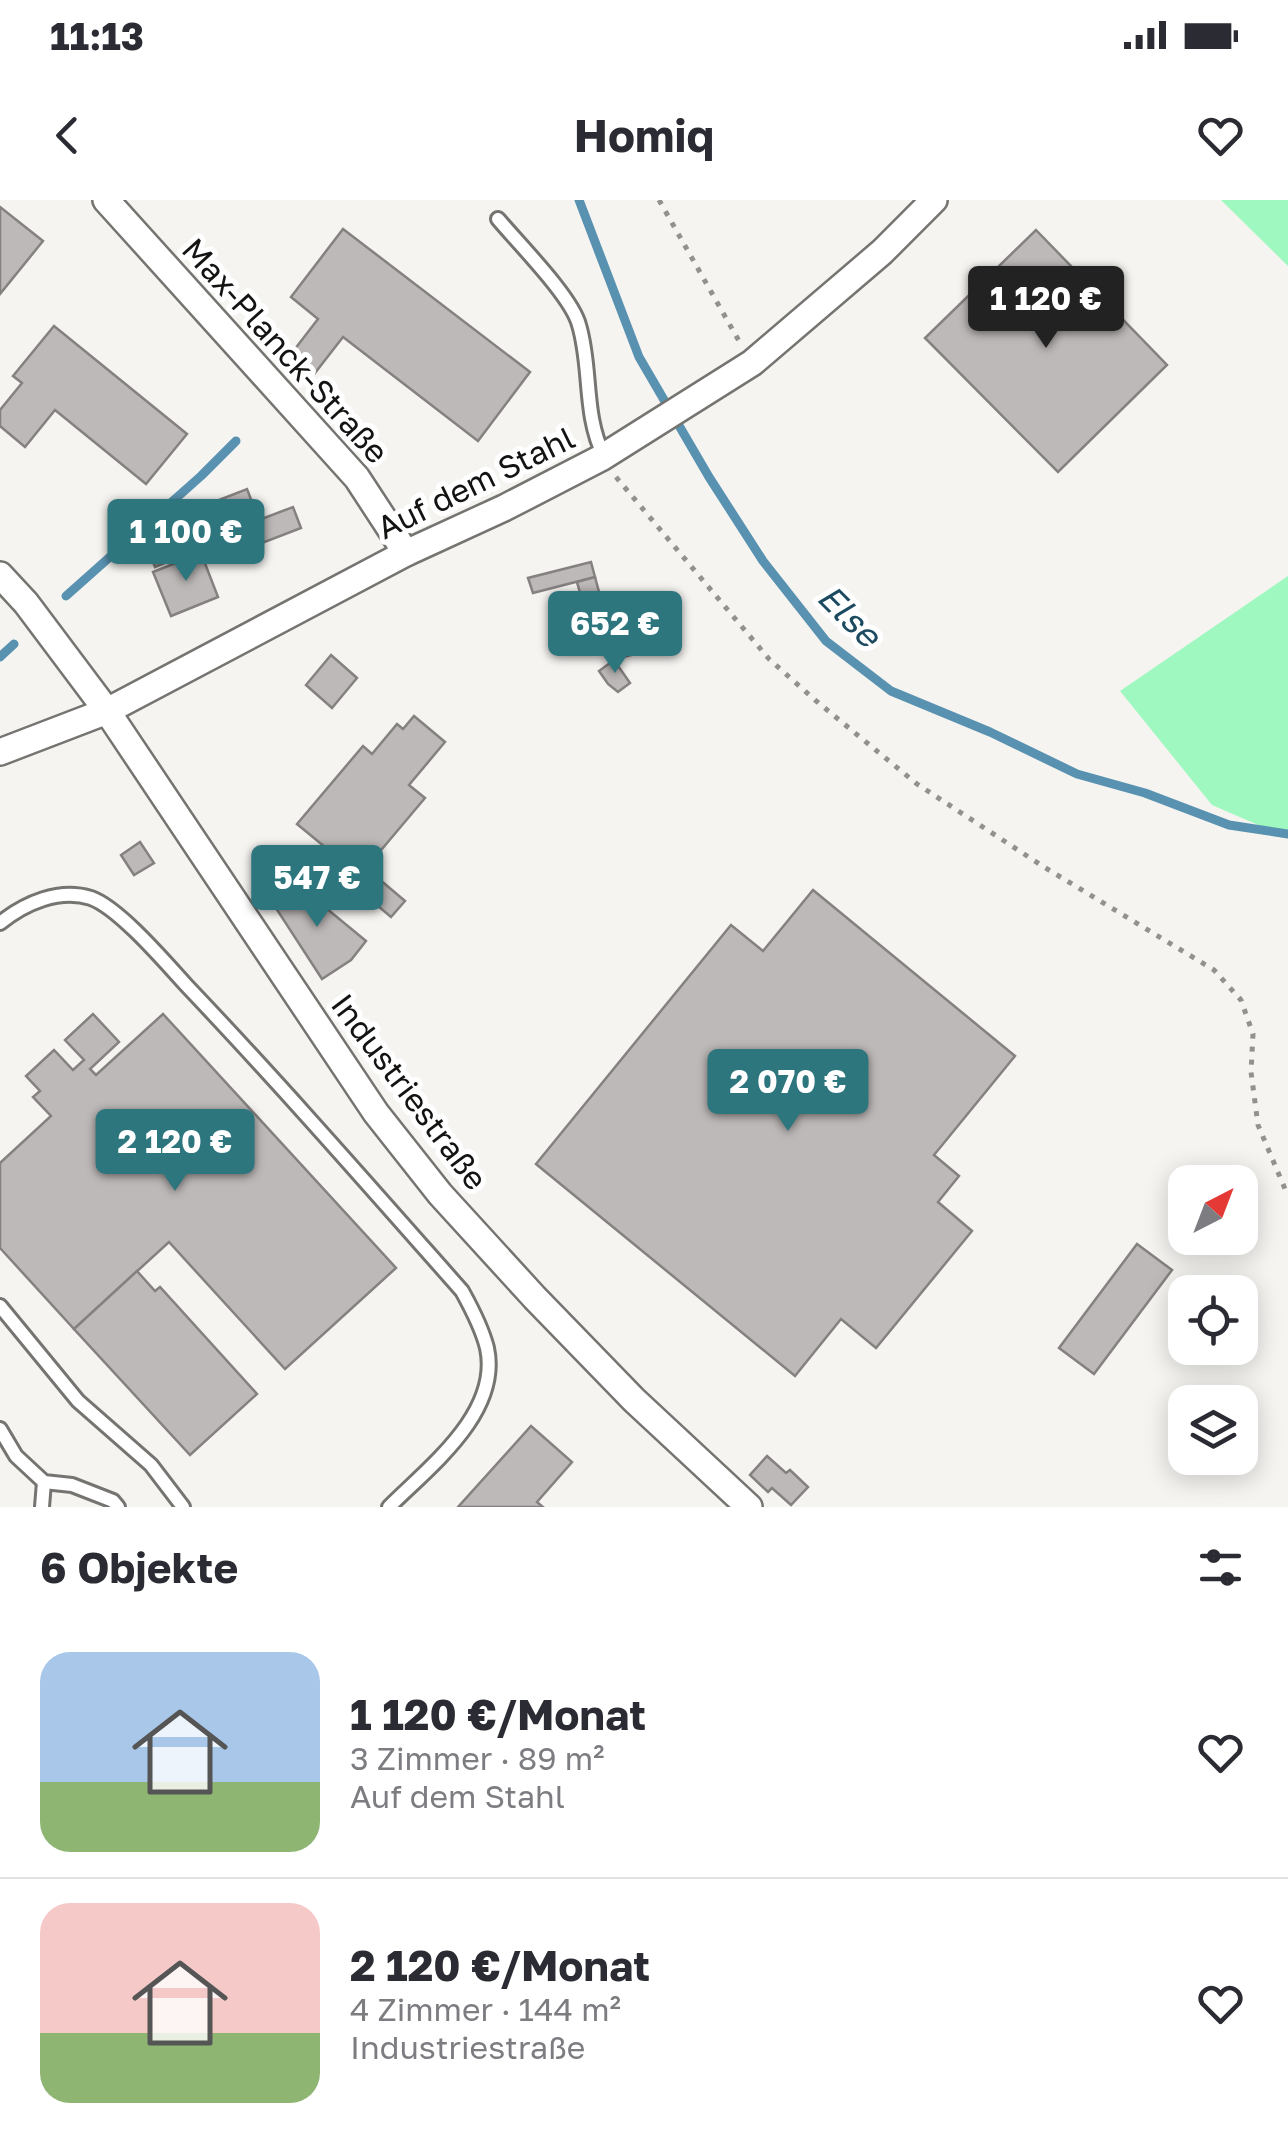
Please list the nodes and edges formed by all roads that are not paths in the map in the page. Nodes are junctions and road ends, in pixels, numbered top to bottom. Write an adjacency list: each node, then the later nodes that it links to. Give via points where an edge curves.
1 (106, 200): 5 (street, Max-Planck-Straße, via 357,478)
2 (934, 200): 4 (street, Auf dem Stahl, via 752,363)
3 (498, 219): 4 (lane, via 579,322)
4 (602, 457): 5 (street, Auf dem Stahl)
5 (406, 553): 7 (street, Auf dem Stahl)
6 (0, 575): 7 (street, Industriestraße)
7 (107, 711): 8 (street, Auf dem Stahl); 17 (street, Industriestraße, via 376,1112 440,1194 634,1400)
8 (0, 752)
9 (0, 923): 16 (lane, via 40,899 66,894 94,899 129,925 462,1291 488,1350 483,1396 452,1444)
10 (0, 1306): 15 (lane, via 78,1402 151,1465)
11 (0, 1429): 12 (lane)
12 (44, 1482): 13 (lane); 14 (lane, via 72,1485)
13 (42, 1507)
14 (118, 1507)
15 (183, 1507)
16 (389, 1507)
17 (749, 1507)

